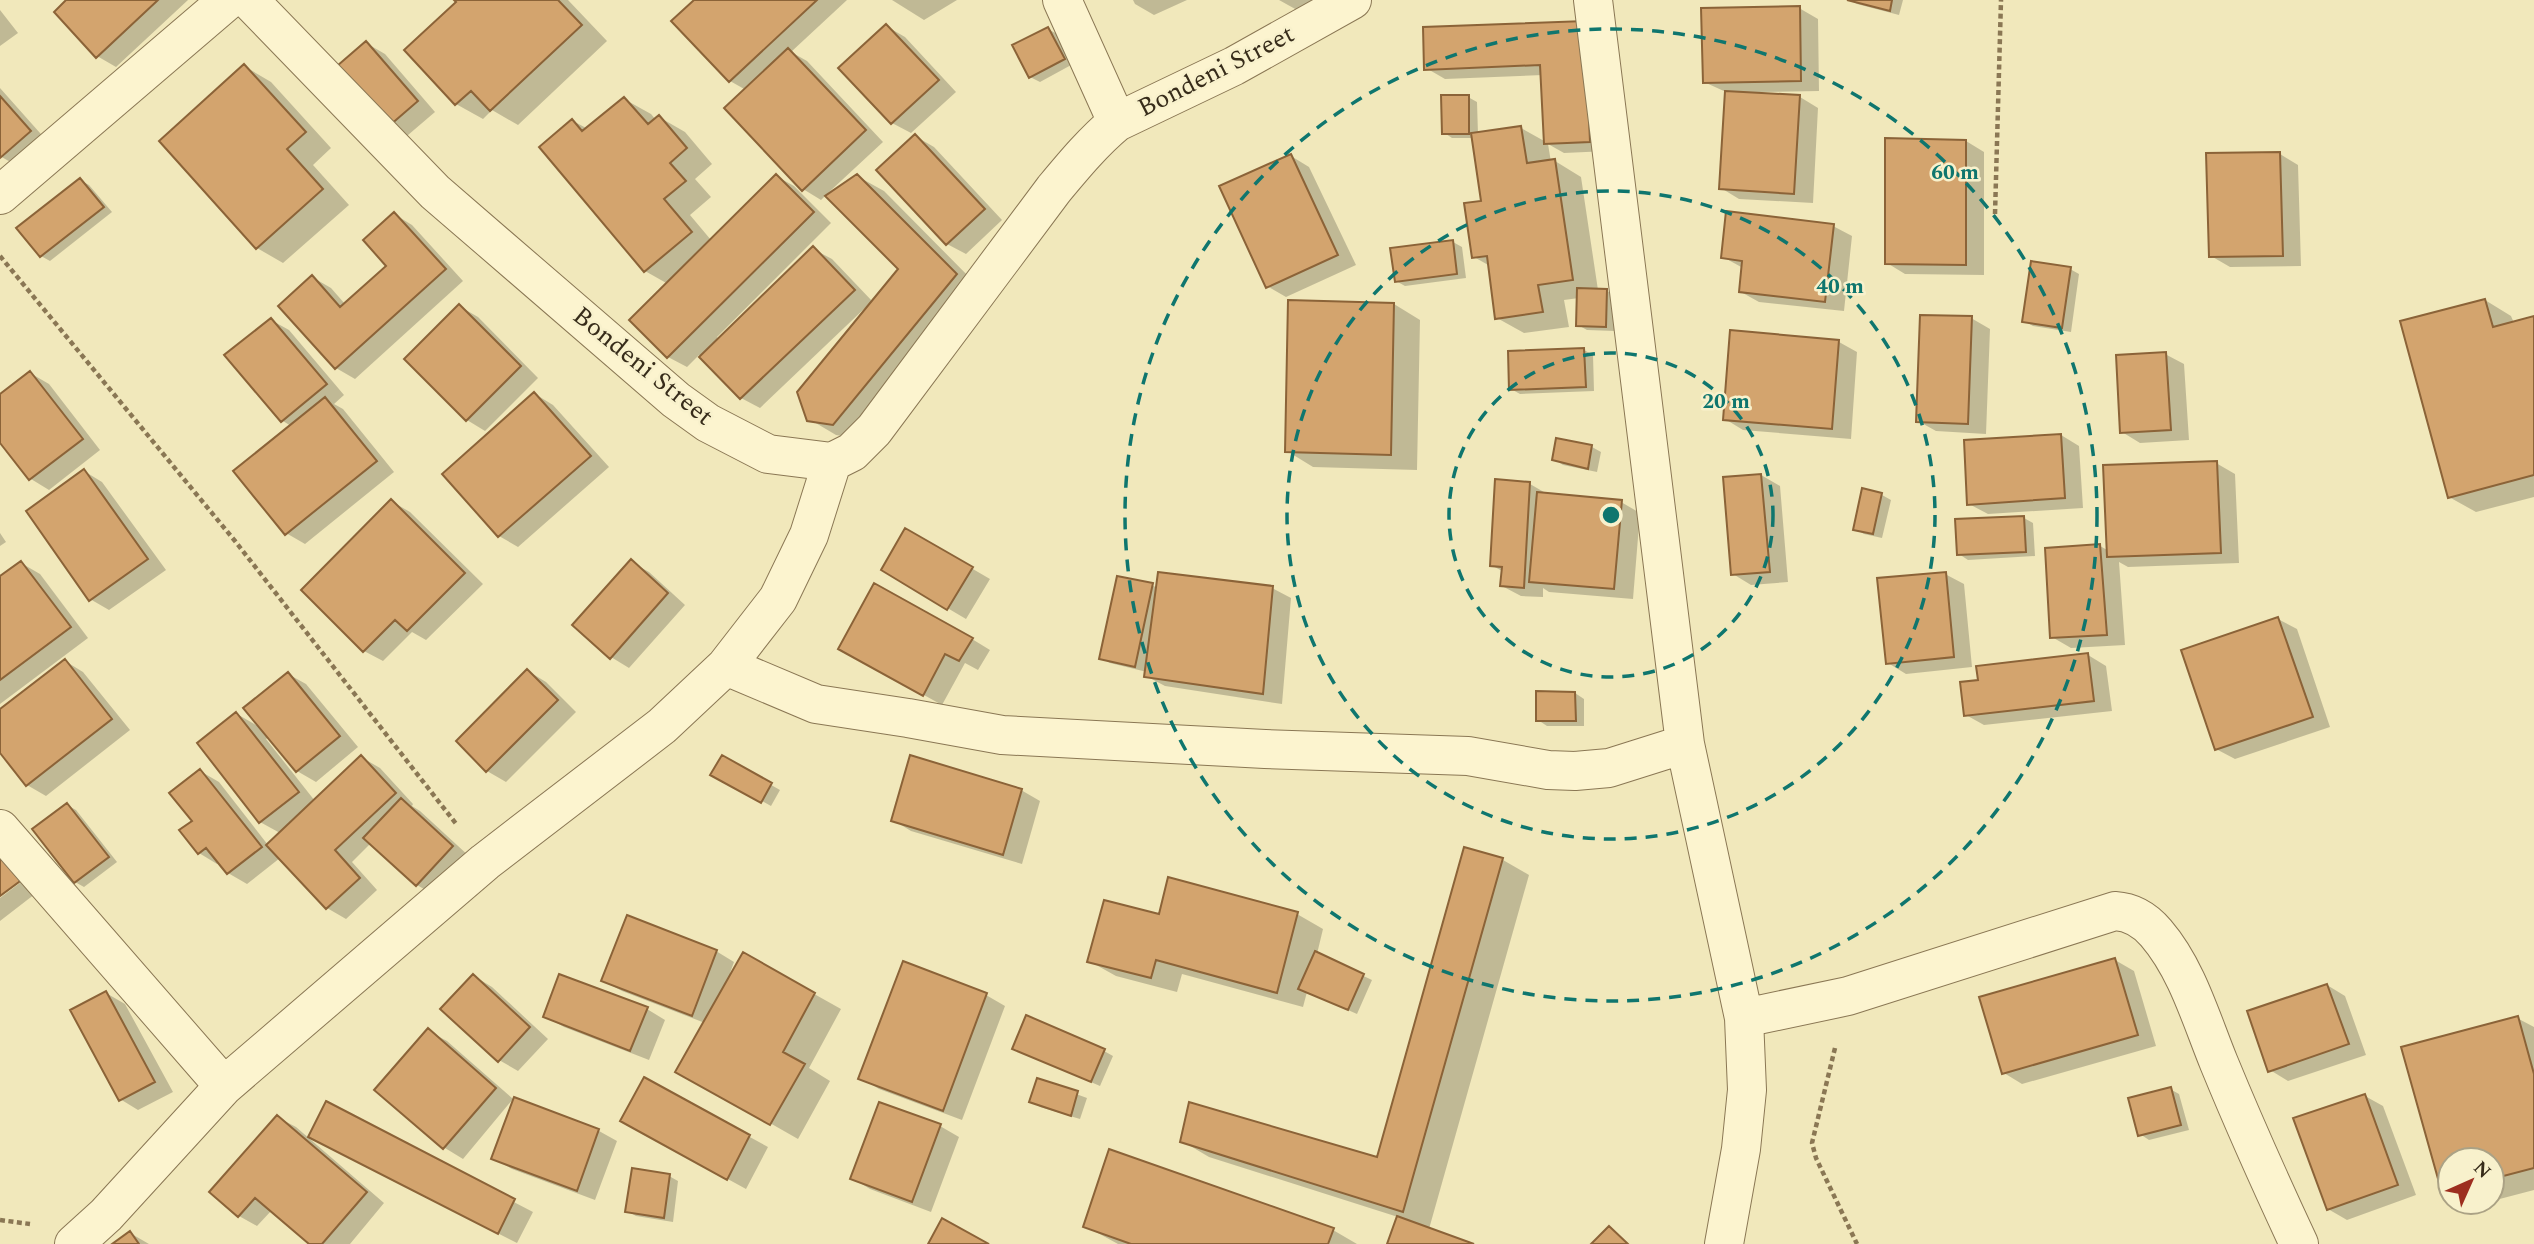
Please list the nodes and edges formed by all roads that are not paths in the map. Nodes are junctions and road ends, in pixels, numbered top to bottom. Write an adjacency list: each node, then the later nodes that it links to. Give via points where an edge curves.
1 (228, 0): 7 (street)
2 (250, 0): 8 (street, Bondeni Street, via 436,192 676,400 708,423 768,454)
3 (1062, 0): 6 (street, Bondeni Street)
4 (1352, 0): 6 (street, Bondeni Street, via 1234,66)
5 (1593, 0): 10 (street)
6 (1117, 122): 8 (street, Bondeni Street, via 1054,189 874,429 852,452)
7 (0, 195)
8 (832, 462): 9 (street, via 809,535 778,599)
9 (726, 667): 10 (street, via 816,705 1002,736 1468,756 1575,771 1609,768); 13 (street, via 662,726 485,862)
10 (1685, 744): 12 (street)
11 (0, 829): 13 (street)
12 (1744, 1018): 15 (street, via 1747,1090); 16 (street, via 1848,996 2115,911 2133,915 2157,933 2181,970)
13 (224, 1086): 14 (street)
14 (74, 1244)
15 (1724, 1244)
16 (2299, 1244)

